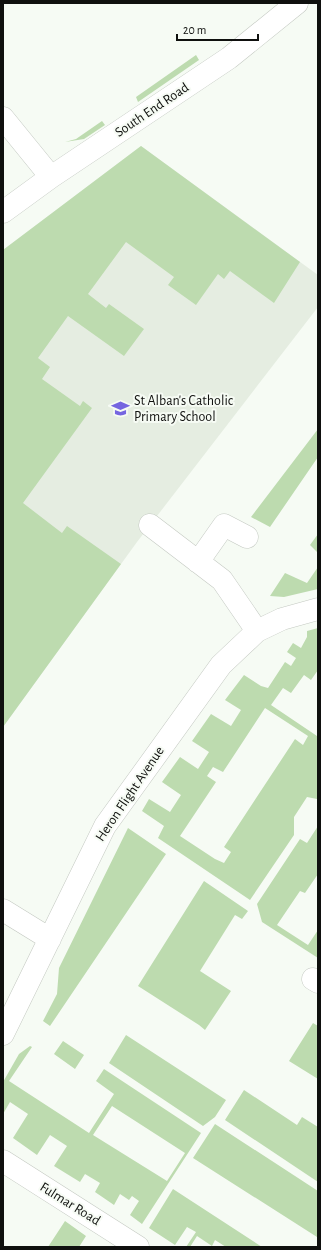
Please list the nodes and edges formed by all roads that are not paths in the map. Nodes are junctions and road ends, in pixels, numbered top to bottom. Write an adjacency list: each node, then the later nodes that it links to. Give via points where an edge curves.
1 (297, 3): 3 (street, South End Road, via 229,58)
2 (3, 118): 3 (street)
3 (51, 177): 4 (street, South End Road)
4 (3, 212)
5 (150, 525): 7 (street)
6 (246, 537): 7 (street, via 224,525)
7 (198, 562): 9 (street, via 222,580)
8 (318, 609): 9 (street, Heron Flight Avenue, via 282,619)
9 (257, 631): 11 (street, Heron Flight Avenue, via 221,665 105,826)
10 (3, 910): 11 (street)
11 (50, 939): 12 (street, Heron Flight Avenue)
12 (3, 1034)
13 (3, 1161): 14 (street, Fulmar Road)
14 (138, 1247)

